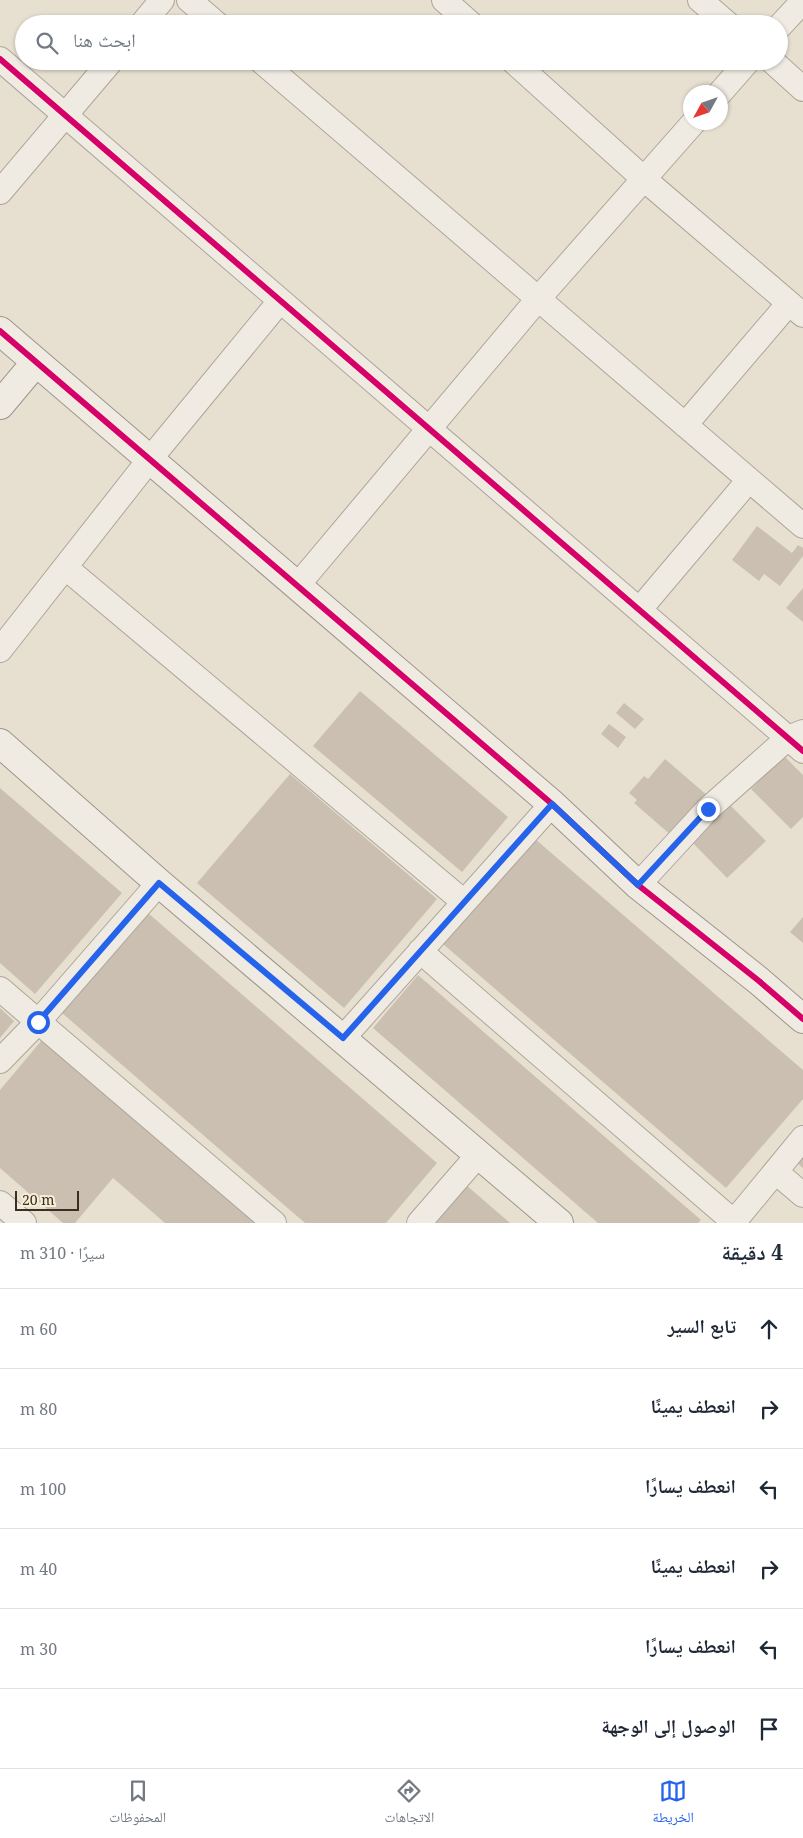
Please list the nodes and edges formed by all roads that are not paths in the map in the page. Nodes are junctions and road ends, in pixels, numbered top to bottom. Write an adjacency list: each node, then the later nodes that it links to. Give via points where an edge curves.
1 (162, 0): 6 (street)
2 (189, 0): 7 (street)
3 (444, 0): 8 (street)
4 (700, 0): 9 (street)
5 (803, 1): 10 (street)
6 (150, 15)
7 (206, 15)
8 (461, 15)
9 (718, 15)
10 (788, 17)
11 (0, 59): 19 (street)
12 (103, 70): 19 (street)
13 (271, 70): 23 (street)
14 (523, 70): 21 (street)
15 (740, 70): 17 (street)
16 (782, 70): 18 (street)
17 (727, 85)
18 (803, 88)
19 (66, 114): 22 (street); 24 (street)
20 (687, 130): 21 (street)
21 (644, 179): 23 (street); 25 (street)
22 (0, 192)
23 (538, 299): 29 (street); 30 (street)
24 (280, 301): 30 (street); 31 (street)
25 (796, 309): 29 (street)
26 (0, 331): 27 (street)
27 (36, 362): 28 (street); 31 (street)
28 (0, 405)
29 (685, 426): 32 (street)
30 (429, 428): 35 (street); 36 (street)
31 (150, 459): 34 (street); 35 (street)
32 (749, 480): 33 (street); 36 (street)
33 (803, 526)
34 (66, 568): 37 (street); 43 (street)
35 (297, 586): 40 (street)
36 (640, 609): 38 (street)
37 (0, 650)
38 (798, 740): 42 (street, via 708,809)
39 (0, 743): 41 (street)
40 (552, 804): 42 (street); 43 (street)
41 (159, 883): 47 (street); 48 (street)
42 (638, 885): 46 (street)
43 (464, 902): 44 (street)
44 (420, 951): 48 (street); 55 (street)
45 (0, 989): 47 (street)
46 (803, 1019)
47 (38, 1022): 49 (street); 57 (street)
48 (343, 1038): 51 (street)
49 (0, 1061)
50 (803, 1138): 52 (street)
51 (479, 1154): 58 (street); 59 (street)
52 (776, 1172): 53 (street); 55 (street)
53 (803, 1195)
54 (0, 1203): 56 (street)
55 (733, 1222)
56 (24, 1223)
57 (274, 1223)
58 (419, 1223)
59 (560, 1223)

